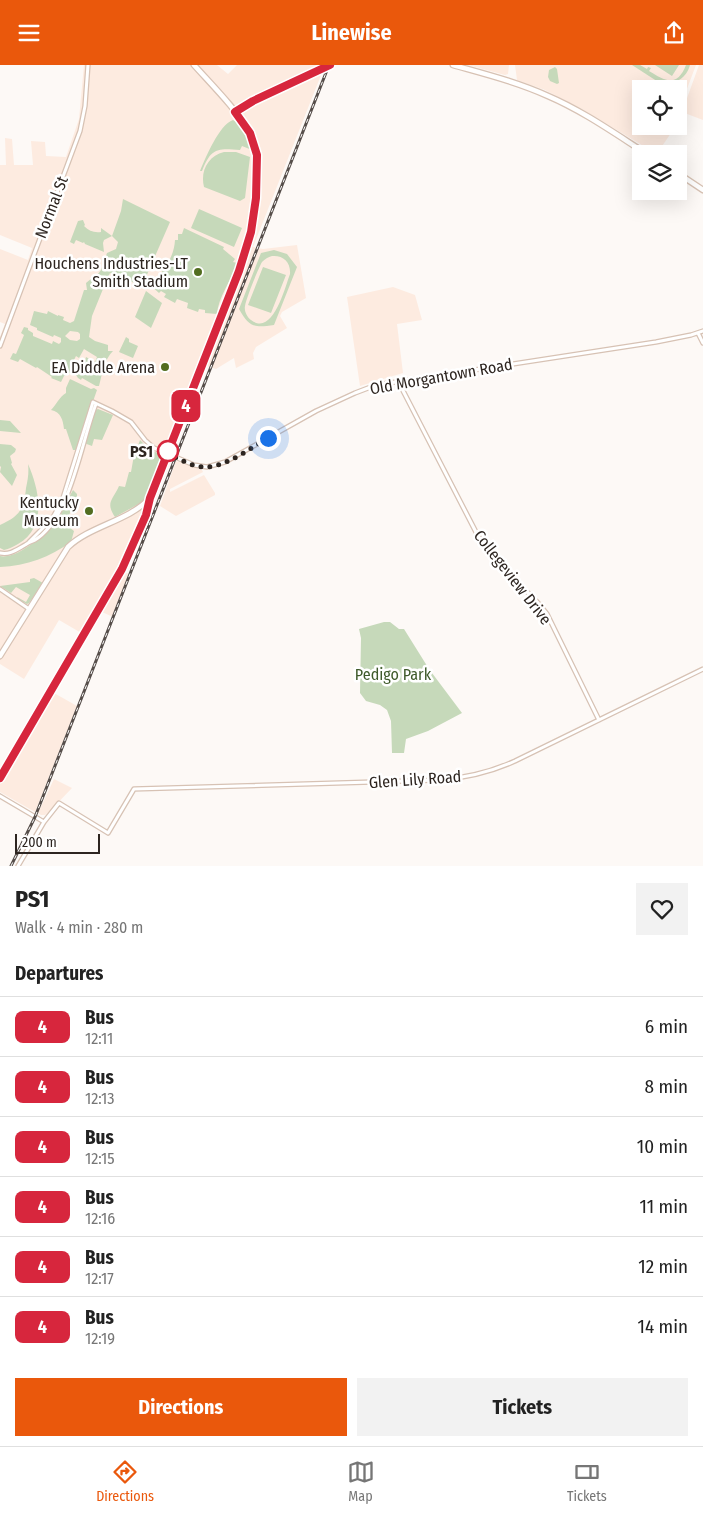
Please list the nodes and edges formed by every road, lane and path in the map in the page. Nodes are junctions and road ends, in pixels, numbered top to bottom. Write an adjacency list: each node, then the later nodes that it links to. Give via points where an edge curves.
1 (88, 65): 12 (street, Normal St, via 80,131)
2 (194, 65): 5 (main road)
3 (330, 65): 5 (main road)
4 (453, 65): 6 (main road, via 549,96)
5 (235, 112): 14 (main road, via 250,133 257,155 252,229 239,271)
6 (633, 145)
7 (687, 179): 8 (main road)
8 (703, 190)
9 (703, 331): 10 (street, Old Morgantown Road)
10 (698, 333): 11 (street); 13 (street, Old Morgantown Road)
11 (703, 343)
12 (0, 345)
13 (398, 381): 14 (street, Old Morgantown Road, via 368,388 329,405 215,465 198,466); 21 (street, Collegeview Drive, via 478,536 546,614)
14 (167, 454): 15 (main road); 16 (street, Old Morgantown Road, via 148,444 131,422 94,403 62,501 52,519 30,542 9,554)
15 (150, 498): 18 (main road, via 71,544); 22 (main road, via 146,515 122,569)
16 (0, 553)
17 (0, 589): 18 (street)
18 (29, 609): 19 (main road)
19 (0, 656)
20 (703, 669): 21 (street, Glen Lily Road)
21 (599, 720): 24 (street, Glen Lily Road, via 505,766 452,779 134,789 108,833 59,803)
22 (0, 778)
23 (0, 796): 24 (street)
24 (44, 822): 25 (street)
25 (18, 866)

